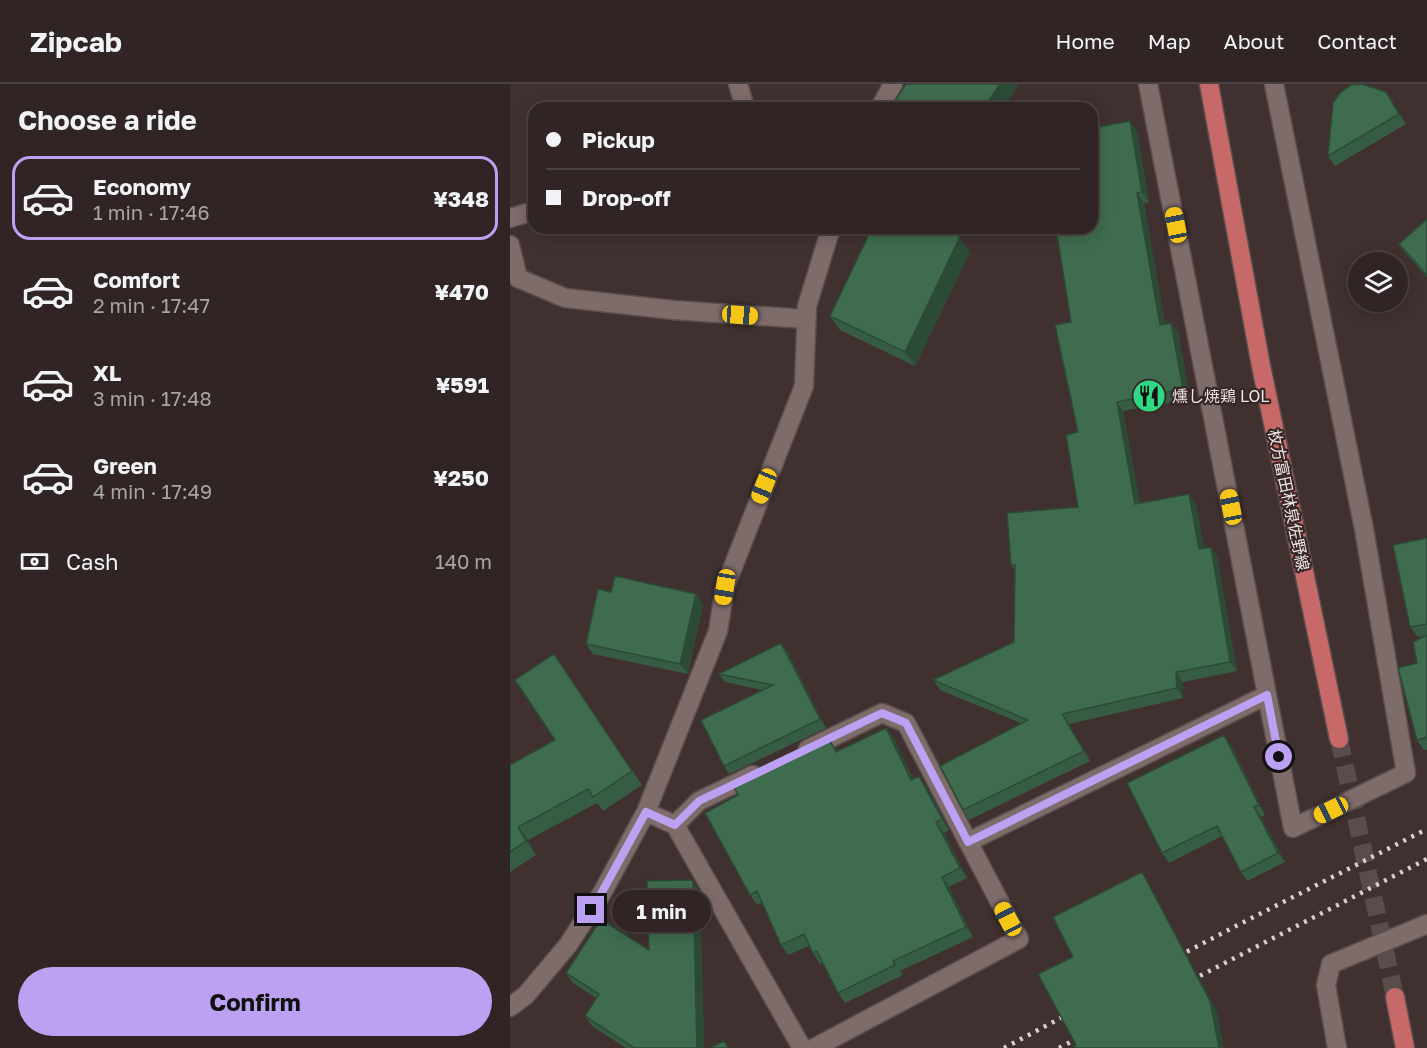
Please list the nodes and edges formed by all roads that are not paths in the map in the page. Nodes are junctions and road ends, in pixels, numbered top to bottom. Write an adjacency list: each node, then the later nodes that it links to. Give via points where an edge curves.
1 (738, 84): 6 (street)
2 (893, 84): 7 (street)
3 (1148, 84): 13 (street)
4 (1209, 84): 14 (main road, 枚方富田林泉佐野線, via 1261,366)
5 (1274, 84): 13 (street, via 1364,529 1406,773 1293,828)
6 (743, 102)
7 (883, 102)
8 (528, 213): 9 (street)
9 (510, 218)
10 (829, 234): 12 (street)
11 (510, 245): 12 (street, via 518,278 565,298)
12 (806, 319): 17 (street, via 804,386 725,587 718,631)
13 (1267, 695): 19 (street)
14 (1338, 739)
15 (796, 754): 19 (street, via 882,713 906,723)
16 (764, 770): 18 (street, via 699,801)
17 (646, 812): 18 (street); 22 (street, via 568,945 526,995)
18 (675, 825): 23 (street)
19 (968, 842): 24 (street, via 1018,939)
20 (1427, 924): 25 (street, via 1331,964 1326,985)
21 (1395, 997): 26 (main road)
22 (510, 1007)
23 (802, 1048)
24 (814, 1048)
25 (1336, 1048)
26 (1405, 1048)

